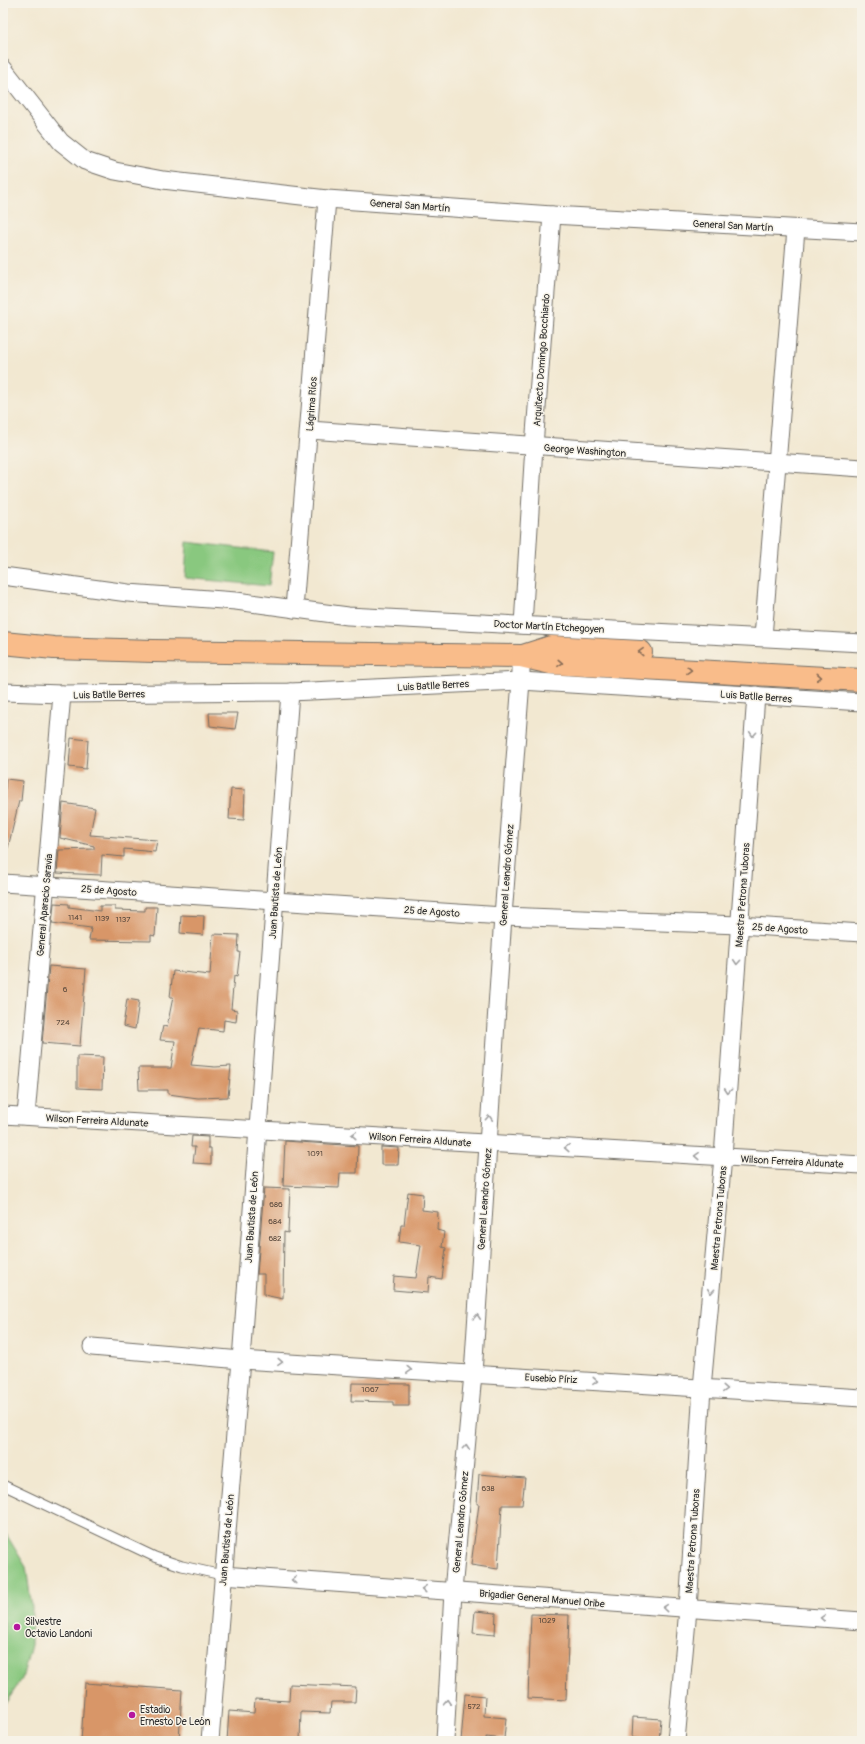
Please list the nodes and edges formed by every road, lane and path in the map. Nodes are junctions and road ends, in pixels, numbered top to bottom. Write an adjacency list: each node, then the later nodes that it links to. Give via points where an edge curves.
1 (3, 68): 2 (street, General San Martín, via 61,142 85,161 115,171 163,180)
2 (327, 199): 3 (street, General San Martín); 6 (street, Lágrima Ríos)
3 (552, 215): 4 (street, General San Martín); 7 (street, Arquitecto Domingo Bocchiardo)
4 (796, 229): 5 (street, General San Martín); 8 (street)
5 (862, 232)
6 (309, 430): 7 (street, George Washington); 11 (street, Lágrima Ríos)
7 (534, 446): 8 (street, George Washington); 12 (street, Arquitecto Domingo Bocchiardo)
8 (776, 463): 9 (street, George Washington); 13 (street)
9 (862, 468)
10 (3, 576): 11 (street, Doctor Martín Etchegoyen, via 128,593 236,601)
11 (294, 609): 12 (street, Doctor Martín Etchegoyen, via 348,616)
12 (523, 625): 13 (street, Doctor Martín Etchegoyen)
13 (763, 637): 15 (street, Doctor Martín Etchegoyen)
14 (3, 643): 16 (highway, via 54,648 153,651)
15 (862, 643)
16 (521, 656): 17 (highway, one-way to 16, via 551,647); 18 (highway, one-way to 18, via 551,663); 19 (street, General Leandro Gómez)
17 (862, 665)
18 (862, 680)
19 (521, 681): 21 (street, Luis Batlle Berres); 23 (street, Luis Batlle Berres); 28 (street, General Leandro Gómez)
20 (3, 692): 22 (street, Luis Batlle Berres)
21 (290, 692): 22 (street, Luis Batlle Berres); 27 (street, Juan Bautista de León)
22 (62, 694): 26 (street, General Aparacio Saravia)
23 (756, 695): 24 (street, Luis Batlle Berres); 29 (street, Maestra Petrona Tuboras, one-way to 29)
24 (862, 702)
25 (3, 883): 26 (street, 25 de Agosto)
26 (45, 886): 27 (street, 25 de Agosto); 32 (street, General Aparacio Saravia)
27 (275, 901): 28 (street, 25 de Agosto); 33 (street, Juan Bautista de León)
28 (503, 916): 29 (street, 25 de Agosto); 34 (street, General Leandro Gómez, one-way to 28)
29 (740, 925): 30 (street, 25 de Agosto); 35 (street, Maestra Petrona Tuboras, one-way to 35)
30 (862, 933)
31 (3, 1115): 32 (street, Wilson Ferreira Aldunate)
32 (26, 1116): 33 (street, Wilson Ferreira Aldunate)
33 (257, 1128): 34 (street, Wilson Ferreira Aldunate, one-way to 33); 38 (street, Juan Bautista de León)
34 (488, 1144): 35 (street, Wilson Ferreira Aldunate, one-way to 34); 39 (street, General Leandro Gómez, one-way to 34)
35 (723, 1157): 36 (street, Wilson Ferreira Aldunate); 40 (street, Maestra Petrona Tuboras, one-way to 40)
36 (862, 1165)
37 (92, 1347): 38 (street, Eusebio Píriz)
38 (241, 1360): 39 (street, Eusebio Píriz, one-way to 39); 43 (street, Juan Bautista de León)
39 (473, 1374): 40 (street, Eusebio Píriz, one-way to 40); 44 (street, General Leandro Gómez, one-way to 39)
40 (702, 1388): 41 (street, Eusebio Píriz, one-way to 41); 45 (street, Maestra Petrona Tuboras)
41 (862, 1398)
42 (3, 1485): 43 (lane, via 155,1557)
43 (222, 1575): 44 (street, Brigadier General Manuel Oribe, one-way to 43); 47 (street, Juan Bautista de León)
44 (453, 1591): 45 (street, Brigadier General Manuel Oribe, one-way to 44); 48 (street, General Leandro Gómez, one-way to 44)
45 (688, 1609): 46 (street, Brigadier General Manuel Oribe, one-way to 45); 49 (street, Maestra Petrona Tuboras)
46 (862, 1621)
47 (210, 1741)
48 (445, 1741)
49 (676, 1741)

